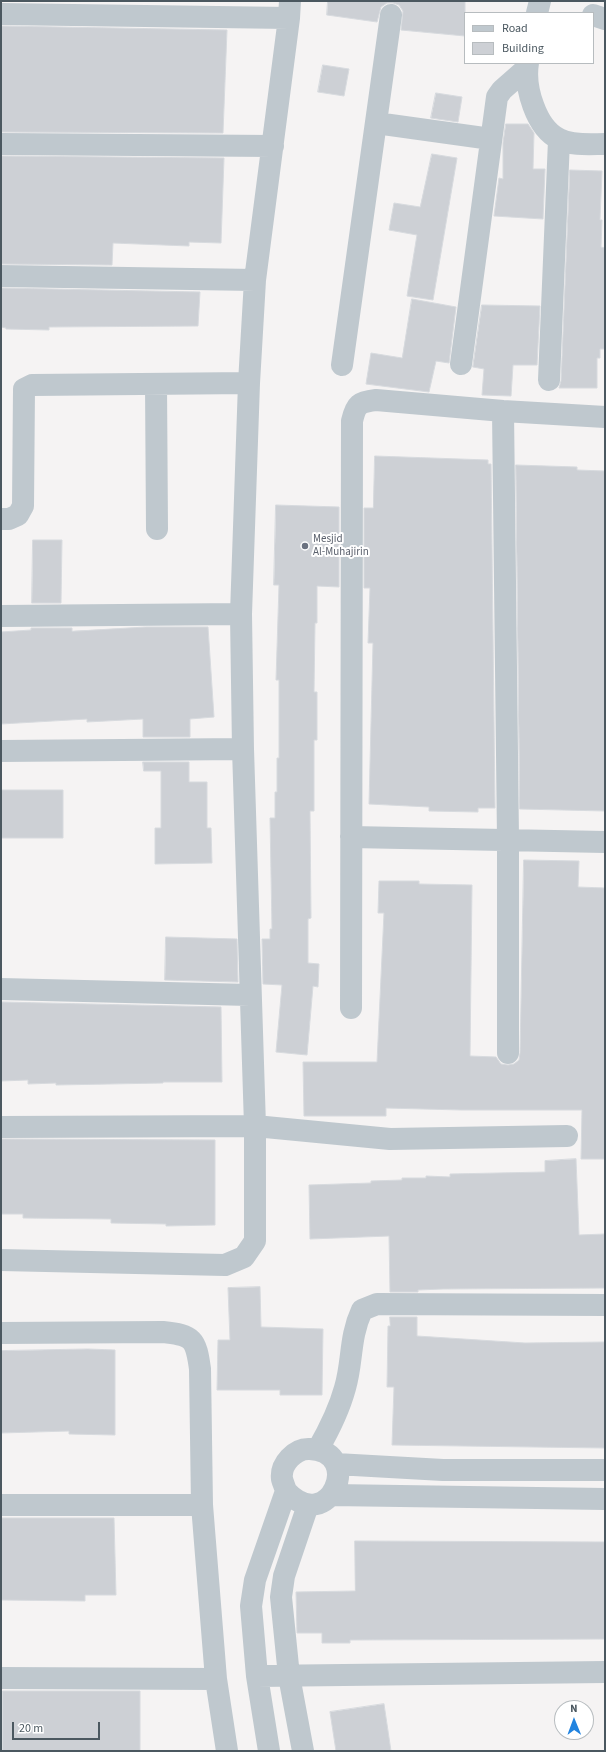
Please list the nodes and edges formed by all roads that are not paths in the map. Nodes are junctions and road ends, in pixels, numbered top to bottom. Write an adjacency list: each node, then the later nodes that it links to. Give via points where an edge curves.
1 (540, 1): 4 (street)
2 (586, 1): 5 (street)
3 (290, 9): 6 (street); 16 (street)
4 (537, 12)
5 (589, 12)
6 (1, 14)
7 (391, 15): 11 (street)
8 (594, 15): 9 (street)
9 (605, 19)
10 (527, 66): 12 (street, via 498,97); 13 (street, via 530,94 536,112 546,129)
11 (376, 123): 12 (street); 20 (street)
12 (491, 139): 19 (street)
13 (559, 140): 15 (street, via 579,144); 21 (street)
14 (1, 144): 16 (street)
15 (605, 144)
16 (273, 146): 18 (street)
17 (1, 276): 18 (street)
18 (255, 280): 22 (street)
19 (461, 364)
20 (342, 365)
21 (549, 380)
22 (249, 383): 23 (street); 28 (street)
23 (156, 384): 26 (street, via 32,385 24,389 22,506 18,515); 27 (street)
24 (503, 411): 25 (street); 32 (street, via 376,400 363,402 355,409 352,421); 33 (street)
25 (605, 417)
26 (1, 519)
27 (157, 529)
28 (241, 614): 29 (street); 30 (street)
29 (1, 616)
30 (243, 750): 31 (street); 36 (street)
31 (1, 751)
32 (351, 837): 33 (street); 37 (street)
33 (508, 839): 34 (street); 38 (street)
34 (605, 842)
35 (1, 989): 36 (street)
36 (250, 995): 39 (street)
37 (351, 1008)
38 (508, 1053)
39 (255, 1126): 40 (street); 41 (street, via 390,1139); 42 (street, via 255,1241 244,1257 225,1265)
40 (1, 1127)
41 (567, 1136)
42 (1, 1260)
43 (605, 1305): 45 (street, via 377,1304 362,1310 354,1326 345,1387 332,1424)
44 (1, 1333): 52 (street, via 163,1332 180,1333 193,1340 198,1352 200,1369)
45 (318, 1449): 46 (street); 48 (street, via 305,1449 292,1455 284,1465 282,1478)
46 (336, 1464): 47 (street, via 443,1470); 49 (street, via 339,1480)
47 (605, 1470)
48 (286, 1491): 53 (street, via 294,1500); 55 (street, via 254,1587 251,1606)
49 (332, 1495): 50 (street); 53 (street, via 321,1503)
50 (605, 1498)
51 (1, 1505): 52 (street)
52 (202, 1505): 58 (street)
53 (308, 1505): 56 (street, via 284,1576 281,1597)
54 (605, 1672): 56 (street)
55 (257, 1676): 56 (street); 60 (street)
56 (289, 1676): 61 (street)
57 (1, 1678): 58 (street)
58 (216, 1679): 59 (street)
59 (227, 1751)
60 (269, 1751)
61 (303, 1751)

